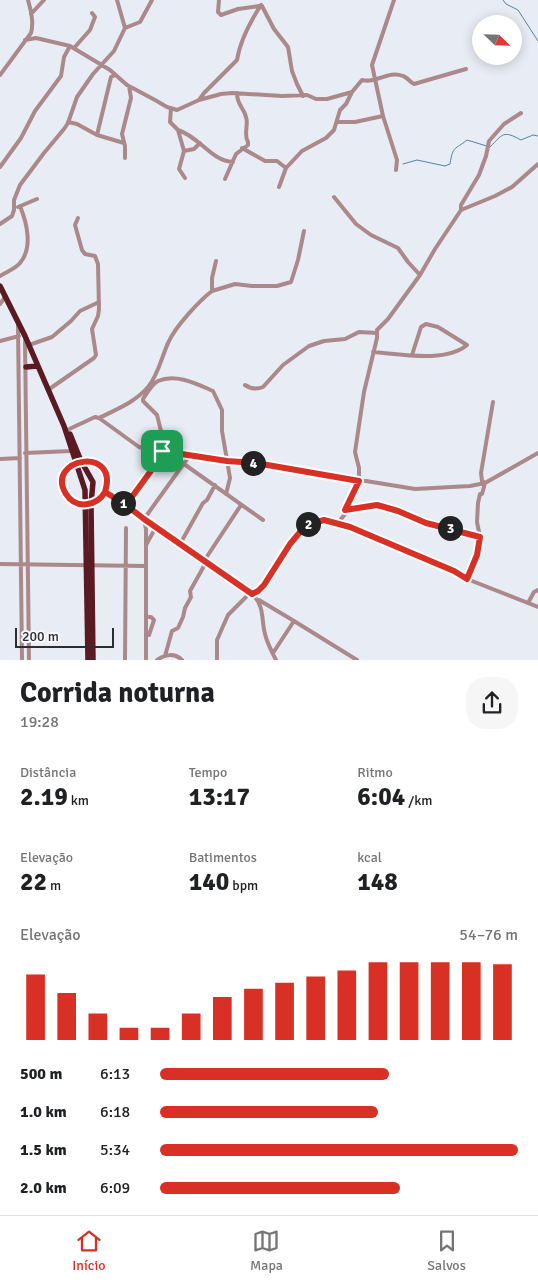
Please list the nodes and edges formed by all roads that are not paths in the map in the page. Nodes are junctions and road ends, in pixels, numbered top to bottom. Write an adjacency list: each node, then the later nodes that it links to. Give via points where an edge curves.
1 (28, 0): 10 (street)
2 (44, 0): 10 (street)
3 (116, 0): 11 (street)
4 (152, 0): 11 (street, via 141,21)
5 (219, 0): 8 (street, via 218,12 221,15)
6 (265, 0): 8 (street)
7 (394, 0): 18 (street, via 372,63)
8 (261, 5): 22 (street, via 288,47 292,71); 23 (street, via 238,50 237,60)
9 (92, 13): 13 (street, via 95,17 92,27)
10 (31, 14): 12 (street, via 31,33)
11 (125, 28): 14 (street)
12 (25, 40): 13 (street, via 36,38); 17 (street)
13 (72, 47): 14 (street); 38 (street, via 64,57 61,76)
14 (103, 65): 16 (street); 27 (street, via 77,97)
15 (466, 69): 18 (street, via 414,84 403,76 385,76)
16 (115, 74): 19 (street); 30 (street, via 111,77)
17 (0, 75)
18 (376, 80): 20 (street, via 362,80); 26 (street)
19 (129, 86): 24 (street); 31 (street, via 132,98 122,134)
20 (352, 92): 22 (street, via 327,99); 28 (street, via 340,110)
21 (237, 93): 22 (street); 23 (street); 33 (street, via 237,102 247,117 248,145)
22 (303, 96)
23 (199, 100): 24 (street, via 177,110)
24 (171, 108): 29 (street, via 170,122)
25 (521, 113): 48 (street, via 504,124 489,141 479,175)
26 (384, 116): 28 (street); 40 (street, via 397,160)
27 (68, 122): 30 (street); 47 (street, via 20,185)
28 (337, 122): 39 (street, via 327,137 302,151)
29 (178, 130): 32 (street, via 188,133); 34 (street)
30 (97, 135): 31 (street)
31 (124, 143): 35 (street)
32 (200, 143): 34 (street, via 194,150); 36 (street, via 218,158)
33 (242, 148): 36 (street); 39 (street, via 266,161 277,161)
34 (184, 152): 41 (street, via 179,169)
35 (125, 158)
36 (233, 162): 42 (street)
37 (538, 164): 48 (street, via 512,187)
38 (0, 167)
39 (286, 168): 43 (street)
40 (396, 170)
41 (185, 178)
42 (225, 179)
43 (279, 187)
44 (334, 197): 53 (street, via 356,224 398,248)
45 (37, 199): 46 (street)
46 (20, 206): 47 (street); 54 (street, via 27,234 27,250 20,264)
47 (14, 210): 50 (street, via 10,218)
48 (461, 210): 53 (street)
49 (78, 218): 58 (street, via 75,225 82,250 97,259)
50 (0, 224)
51 (304, 231): 56 (street, via 291,282 277,286 240,284)
52 (216, 261): 56 (street)
53 (420, 275): 61 (street)
54 (0, 276)
55 (0, 286): 57 (highway)
56 (212, 291): 73 (street, via 174,332 148,386 126,406)
57 (5, 297): 59 (street); 60 (highway)
58 (99, 302): 65 (street, via 80,312 52,337); 71 (street, via 98,316 92,329 97,352 94,358)
59 (0, 304)
60 (19, 323): 62 (highway); 63 (street)
61 (376, 333): 66 (street); 70 (street, via 359,332 345,339 309,346 283,365 263,387 252,389)
62 (24, 334): 63 (street); 65 (highway); 69 (street)
63 (18, 337): 64 (street); 75 (street)
64 (0, 341)
65 (28, 344): 68 (highway)
66 (374, 352): 67 (street); 90 (street, via 355,452)
67 (412, 355): 67 (street, via 439,356 467,345 438,327 426,324 421,327)
68 (37, 366): 69 (highway); 71 (highway)
69 (26, 368): 76 (street)
70 (245, 385)
71 (48, 390): 74 (highway)
72 (493, 402): 91 (street, via 481,473)
73 (99, 418): 74 (street); 78 (street, via 139,447)
74 (66, 429): 77 (highway); 86 (highway)
75 (20, 434): 76 (street); 79 (street)
76 (26, 434): 80 (street)
77 (71, 451): 80 (street); 86 (highway)
78 (164, 451): 82 (street); 85 (street, via 157,415 143,399 157,381 183,380 215,394 222,410); 100 (street)
79 (21, 453): 80 (street); 83 (street)
80 (26, 453): 94 (street)
81 (538, 453): 91 (street)
82 (190, 455): 85 (street); 87 (street)
83 (20, 458): 84 (street); 93 (street)
84 (0, 459)
85 (227, 461): 90 (street); 98 (street, via 230,478)
86 (78, 462): 88 (highway); 89 (highway); 97 (street, via 92,462 102,469 107,480); 99 (street, via 65,475 64,490 73,502)
87 (184, 464): 92 (street); 103 (street)
88 (91, 478): 89 (highway); 95 (highway)
89 (81, 480): 96 (highway)
90 (359, 481): 91 (street, via 415,489); 102 (street)
91 (485, 483): 110 (street, via 478,503)
92 (215, 485): 98 (street); 111 (street)
93 (21, 486): 94 (street); 106 (street)
94 (27, 486): 107 (street)
95 (93, 489): 96 (highway); 99 (highway)
96 (84, 490): 99 (highway)
97 (105, 492): 99 (street, via 100,499); 100 (street)
98 (226, 494): 101 (street)
99 (88, 504): 117 (highway)
100 (126, 505): 103 (street)
101 (241, 505): 104 (street); 113 (street)
102 (345, 510): 105 (street, via 346,514); 110 (street, via 377,505 426,523)
103 (144, 519): 108 (street); 112 (street)
104 (263, 520)
105 (338, 523): 120 (street); 122 (street, via 324,520 306,525 264,585)
106 (21, 526): 107 (street); 115 (street)
107 (27, 526): 116 (street)
108 (156, 527): 111 (street); 112 (street)
109 (126, 528): 118 (street)
110 (480, 537): 120 (street)
111 (180, 544): 113 (street)
112 (146, 546): 119 (street)
113 (204, 561): 122 (street); 130 (street, via 178,628 172,631)
114 (0, 564): 115 (street)
115 (21, 564): 116 (street); 131 (street)
116 (27, 564): 117 (street); 132 (street)
117 (89, 565): 118 (street); 133 (highway); 134 (highway)
118 (127, 565): 119 (street); 135 (street)
119 (145, 566): 126 (street)
120 (467, 579): 124 (street)
121 (538, 590): 124 (street)
122 (252, 594): 123 (street); 139 (street, via 228,615 217,640)
123 (259, 600): 127 (street); 129 (street, via 265,634)
124 (528, 603): 125 (street)
125 (538, 607)
126 (146, 617): 128 (street); 128 (street, via 154,620)
127 (294, 622): 129 (street); 141 (street)
128 (147, 640): 136 (street)
129 (273, 653): 140 (street)
130 (165, 656): 137 (street); 138 (street, via 172,655)
131 (22, 660)
132 (29, 660)
133 (88, 660)
134 (93, 660)
135 (125, 660)
136 (146, 660)
137 (157, 660)
138 (182, 660)
139 (217, 660)
140 (276, 660)
141 (357, 660)

